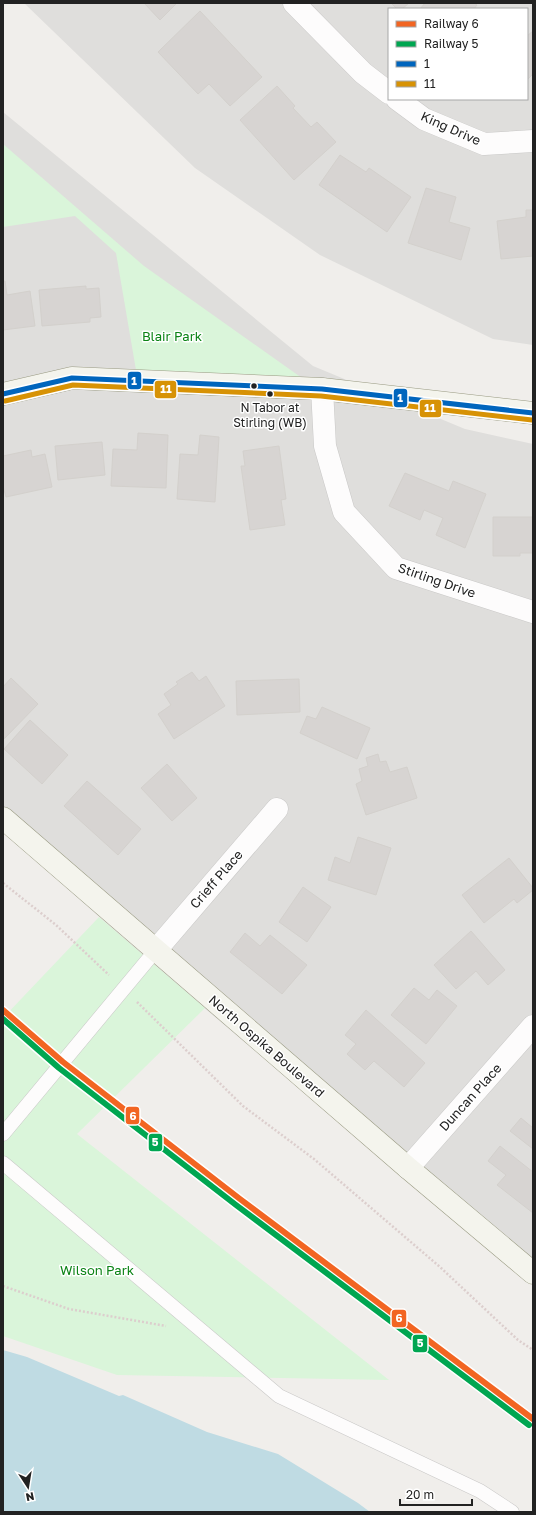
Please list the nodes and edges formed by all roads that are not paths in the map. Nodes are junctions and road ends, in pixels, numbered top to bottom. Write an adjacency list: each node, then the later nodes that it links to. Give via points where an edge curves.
1 (294, 3): 2 (street, via 363,73)
2 (388, 92)
3 (398, 100): 4 (street, King Drive, via 424,119 484,144)
4 (533, 141)
5 (322, 389): 6 (street, via 72,378); 7 (street); 8 (street, Stirling Drive, via 326,446 344,512 396,568)
6 (3, 394)
7 (533, 413)
8 (533, 612)
9 (277, 809): 11 (street, Crieff Place)
10 (3, 818): 11 (street, North Ospika Boulevard)
11 (156, 950): 13 (lane); 15 (street, North Ospika Boulevard)
12 (533, 1026): 15 (street, Duncan Place)
13 (3, 1134)
14 (3, 1163): 17 (lane, via 279,1396 480,1491)
15 (408, 1168): 16 (street, North Ospika Boulevard)
16 (533, 1273)
17 (512, 1512)

